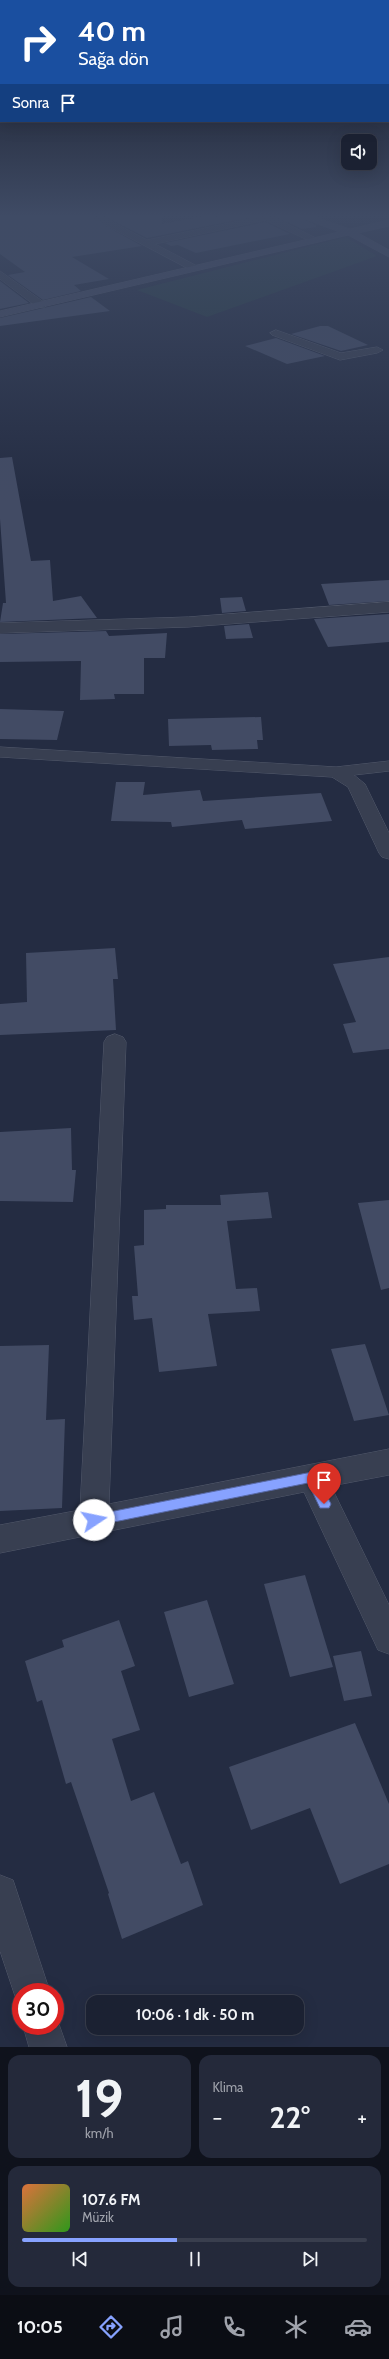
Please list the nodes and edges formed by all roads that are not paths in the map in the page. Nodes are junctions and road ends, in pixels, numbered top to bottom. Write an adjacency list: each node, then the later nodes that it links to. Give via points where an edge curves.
1 (16, 311): 2 (street)
2 (0, 314)
3 (276, 333): 4 (street, via 340,357)
4 (383, 352)
5 (389, 607): 6 (street, via 188,622)
6 (0, 628)
7 (0, 752): 9 (street)
8 (389, 766): 9 (street)
9 (336, 772): 10 (street, via 356,784)
10 (389, 853)
11 (115, 1042): 14 (street)
12 (389, 1462): 13 (street)
13 (312, 1477): 14 (street); 16 (street)
14 (94, 1520): 15 (street)
15 (0, 1539)
16 (389, 1638)
17 (0, 1893): 18 (street)
18 (28, 1983)
19 (45, 2035): 20 (street)
20 (48, 2047)

